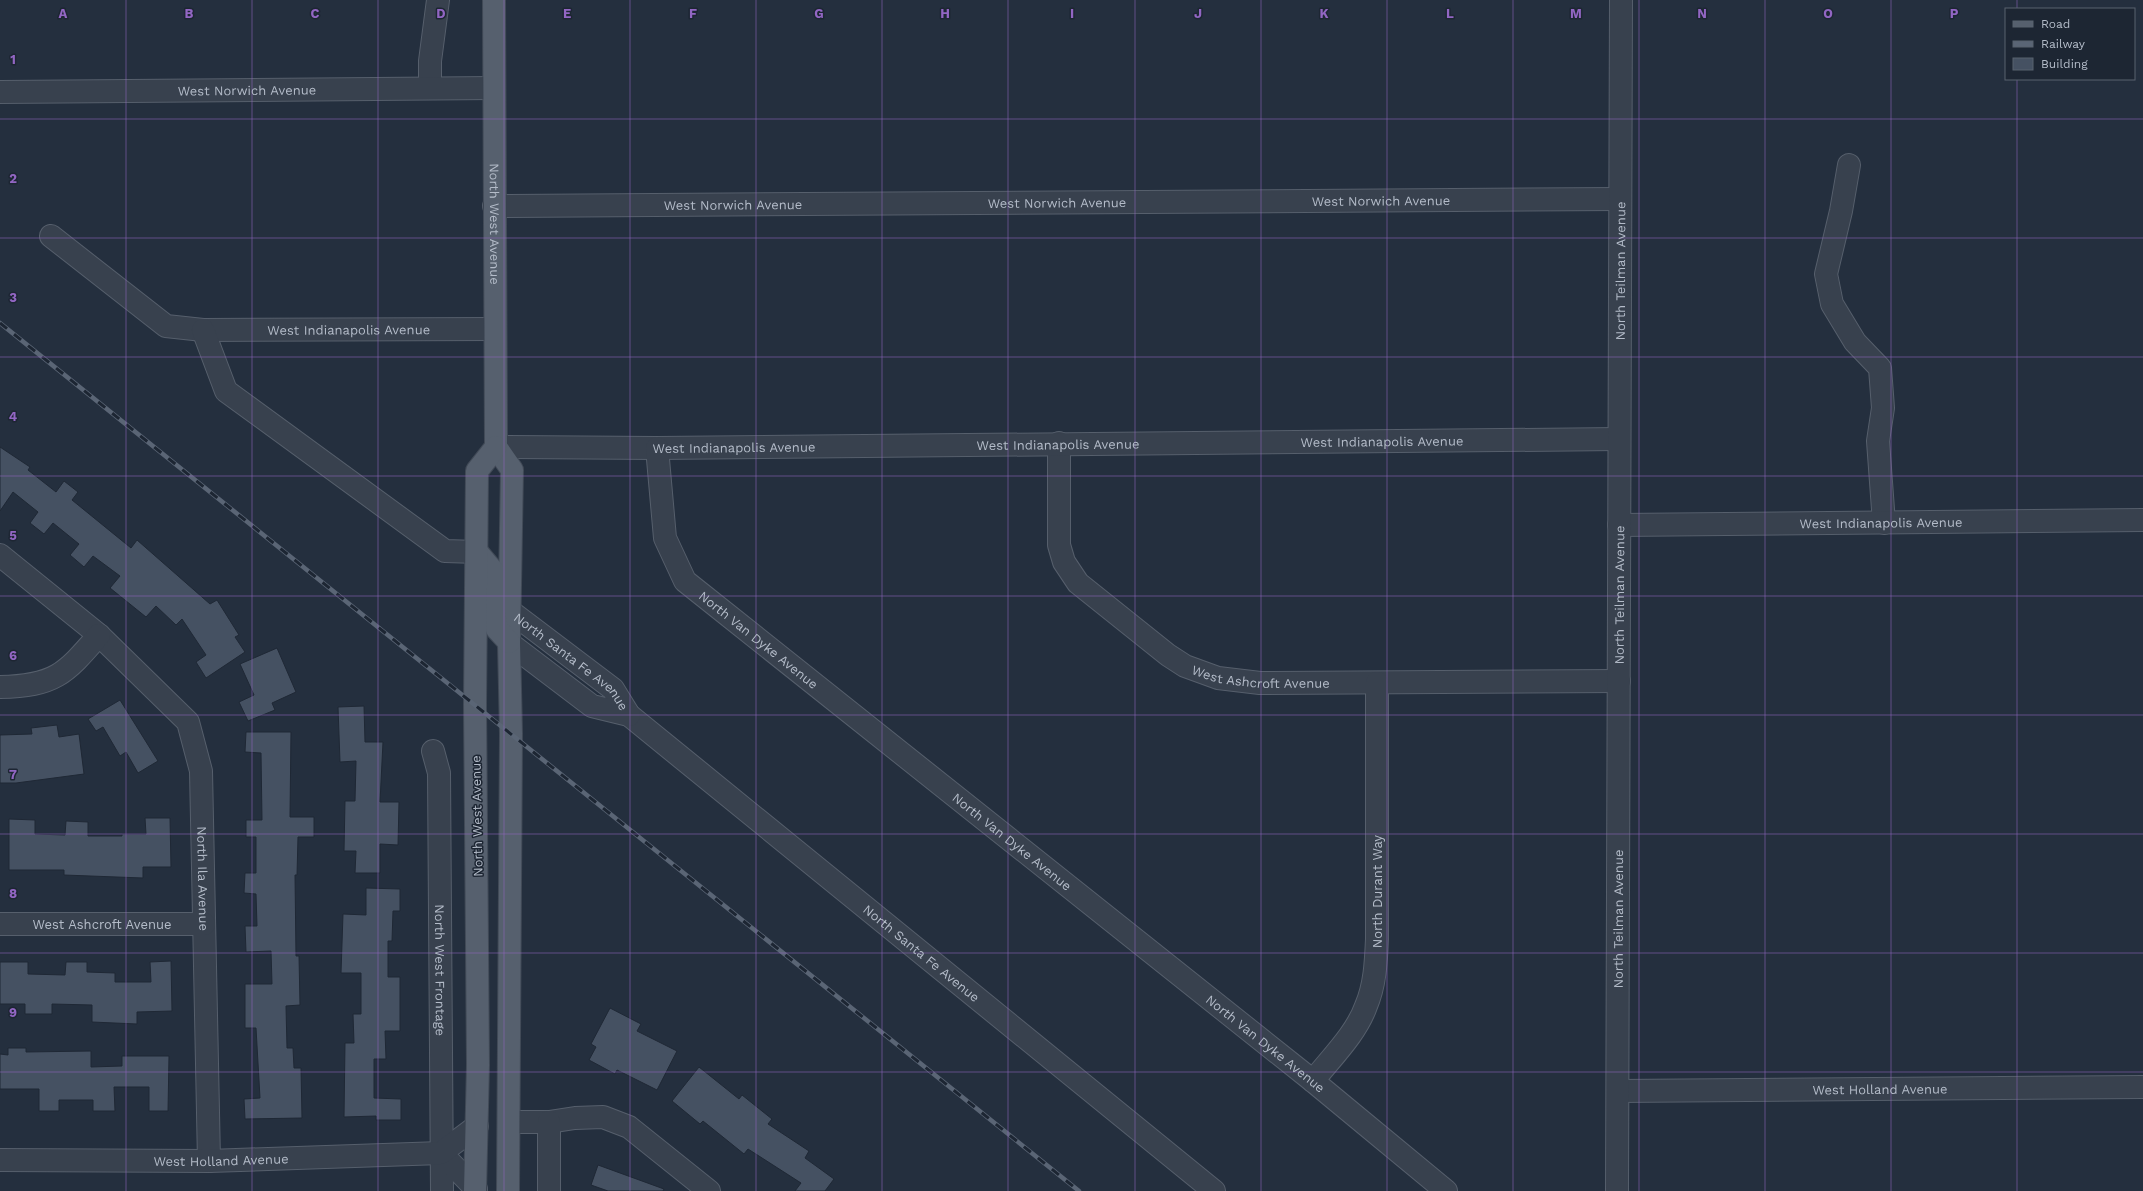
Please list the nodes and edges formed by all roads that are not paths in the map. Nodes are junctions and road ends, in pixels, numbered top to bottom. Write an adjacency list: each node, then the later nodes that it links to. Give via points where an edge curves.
1 (438, 0): 4 (street, via 430,61)
2 (494, 0): 5 (main road, North West Avenue)
3 (1620, 0): 8 (street, North Teilman Avenue)
4 (430, 88): 5 (street, West Norwich Avenue); 6 (street, West Norwich Avenue)
5 (494, 88): 9 (main road, North West Avenue)
6 (0, 92)
7 (1849, 165): 18 (street, via 1826,274 1832,304 1855,342 1880,368 1883,408 1878,441)
8 (1620, 199): 9 (street, West Norwich Avenue); 13 (street, North Teilman Avenue)
9 (494, 206): 11 (main road, North West Avenue)
10 (51, 236): 12 (street, West Indianapolis Avenue, via 166,326)
11 (495, 329): 12 (street, West Indianapolis Avenue); 15 (main road, North West Avenue)
12 (203, 330): 20 (street, via 226,391 444,551)
13 (1619, 438): 14 (street, West Indianapolis Avenue); 19 (street, North Teilman Avenue)
14 (1059, 443): 16 (street, West Indianapolis Avenue); 26 (street, West Ashcroft Avenue, via 1058,535 1061,554 1068,569 1084,588 1172,658 1201,674 1238,682)
15 (496, 447): 16 (street, West Indianapolis Avenue); 20 (main road, North West Avenue, via 477,471); 22 (main road, via 512,470)
16 (657, 448): 32 (street, North Van Dyke Avenue, via 665,538 685,581)
17 (2143, 520): 18 (street, West Indianapolis Avenue)
18 (1884, 523): 19 (street, West Indianapolis Avenue)
19 (1619, 525): 25 (street, North Teilman Avenue)
20 (477, 552): 24 (main road, via 493,571 497,629); 37 (main road, North West Avenue)
21 (0, 555): 23 (street, North Ila Avenue)
22 (510, 612): 24 (main road); 28 (street, North Santa Fe Avenue, via 613,690)
23 (99, 635): 27 (street, via 58,677 33,685); 31 (street, North Ila Avenue, via 188,722 201,771)
24 (509, 643): 28 (street, North Santa Fe Avenue, via 592,706); 35 (main road)
25 (1619, 681): 26 (street, West Ashcroft Avenue); 34 (street, North Teilman Avenue)
26 (1377, 683): 32 (street, North Durant Way, via 1378,939 1375,972 1366,1007 1357,1024)
27 (0, 687)
28 (629, 715): 46 (street, North Santa Fe Avenue)
29 (433, 751): 38 (street, North West Frontage, via 439,772)
30 (0, 924): 31 (street, West Ashcroft Avenue)
31 (204, 924): 40 (street, North Ila Avenue)
32 (1313, 1081): 47 (street, North Van Dyke Avenue)
33 (2143, 1087): 34 (street, West Holland Avenue)
34 (1618, 1091): 48 (street, North Teilman Avenue)
35 (509, 1122): 36 (street); 37 (main road); 43 (main road)
36 (549, 1122): 44 (street); 45 (street, via 603,1117 629,1126)
37 (476, 1124): 38 (street); 41 (main road, North West Avenue)
38 (441, 1153): 40 (street, West Holland Avenue); 41 (street); 42 (street, North West Frontage)
39 (0, 1160): 40 (street, West Holland Avenue)
40 (210, 1161)
41 (476, 1190)
42 (442, 1191)
43 (508, 1191)
44 (549, 1191)
45 (709, 1191)
46 (1214, 1191)
47 (1446, 1191)
48 (1618, 1191)

